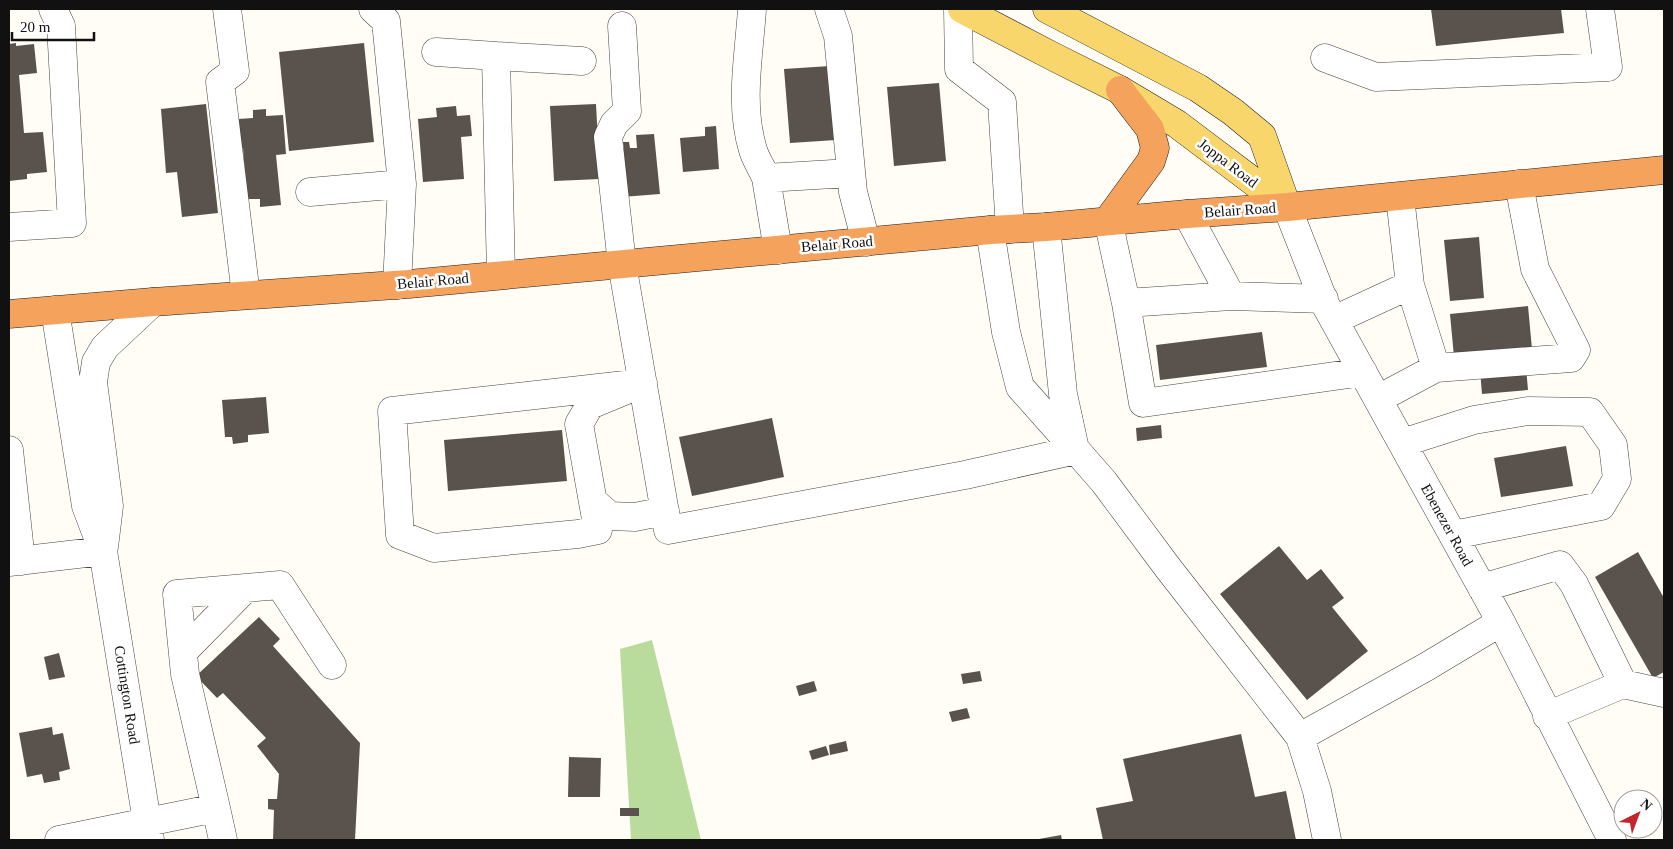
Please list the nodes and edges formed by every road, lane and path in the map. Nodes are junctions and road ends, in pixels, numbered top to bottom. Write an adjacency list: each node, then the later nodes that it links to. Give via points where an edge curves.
1 (53, 9): 26 (street, via 61,26 72,223)
2 (228, 9): 35 (street, via 235,71 220,82)
3 (373, 9): 19 (street, via 386,21)
4 (752, 9): 18 (street, via 746,117 753,152)
5 (829, 9): 17 (street, via 838,36)
6 (958, 9): 28 (street, via 959,69 1002,102)
7 (962, 9): 15 (main road, Joppa Road)
8 (1600, 9): 13 (street, via 1608,67 1376,77)
9 (1061, 12): 23 (main road, Joppa Road, via 1198,88 1262,136)
10 (622, 26): 31 (street, via 627,111 608,136)
11 (436, 52): 12 (street)
12 (496, 56): 14 (street); 32 (street)
13 (1325, 58)
14 (582, 61)
15 (1120, 90): 23 (main road, Joppa Road, via 1177,124); 25 (highway, via 1150,129 1155,148 1151,161)
16 (1664, 170): 20 (highway, Belair Road)
17 (850, 173): 18 (street); 29 (street)
18 (766, 178): 30 (street)
19 (402, 184): 21 (street); 33 (street)
20 (1519, 184): 22 (highway, Belair Road); 42 (street, via 1535,269 1576,350 1571,358 1563,360)
21 (310, 192)
22 (1400, 196): 23 (highway, Belair Road); 34 (street)
23 (1287, 207): 24 (highway, Belair Road); 40 (street, Ebenezer Road)
24 (1187, 214): 25 (highway, Belair Road); 36 (street)
25 (1108, 220): 27 (highway, Belair Road); 38 (street)
26 (9, 227)
27 (1046, 227): 28 (highway, Belair Road); 50 (street, via 1063,394)
28 (1000, 229): 29 (highway, Belair Road); 50 (street, via 1006,332 1020,387)
29 (866, 242): 30 (highway, Belair Road)
30 (778, 250): 31 (highway, Belair Road)
31 (622, 264): 32 (highway, Belair Road); 44 (street)
32 (501, 275): 33 (highway, Belair Road)
33 (397, 285): 35 (highway, Belair Road)
34 (1410, 285): 40 (street); 42 (street)
35 (246, 295): 37 (highway, Belair Road)
36 (1231, 296): 38 (street); 40 (street)
37 (153, 302): 39 (highway, Belair Road); 55 (street, Cottington Road, via 106,347 96,362 93,382 109,506)
38 (1126, 303): 43 (street, via 1143,403)
39 (55, 310): 41 (highway, Belair Road); 55 (street, Cottington Road, via 86,506)
40 (1329, 310): 43 (street, Ebenezer Road)
41 (9, 314)
42 (1436, 368): 46 (street)
43 (1363, 372): 46 (street, Ebenezer Road)
44 (643, 383): 45 (street); 47 (street, via 590,404); 52 (street)
45 (529, 396): 47 (street, via 562,411); 53 (street, via 392,411 400,535 434,548)
46 (1378, 399): 48 (street, Ebenezer Road)
47 (579, 424): 51 (street)
48 (1402, 443): 54 (street, Ebenezer Road); 54 (street, via 1474,420 1528,411 1590,412 1614,445 1617,479 1601,506)
49 (9, 450): 56 (street)
50 (1076, 450): 52 (street, via 965,474); 65 (street)
51 (593, 501): 52 (street, via 610,516); 53 (street)
52 (666, 521): 53 (street)
53 (598, 530)
54 (1452, 535): 58 (street, Ebenezer Road)
55 (104, 551): 56 (street); 67 (street, Cottington Road)
56 (15, 561)
57 (246, 588): 60 (street); 60 (street, via 177,594); 61 (street, via 280,585)
58 (1482, 588): 59 (street, Ebenezer Road); 62 (street, via 1560,565 1574,584)
59 (1501, 622): 64 (street, Ebenezer Road); 65 (street)
60 (182, 652): 66 (street)
61 (332, 665)
62 (1623, 684): 63 (street); 64 (street)
63 (1664, 693)
64 (1547, 716): 71 (street, Ebenezer Road)
65 (1300, 737): 70 (street, via 1317,790)
66 (216, 808): 67 (street); 69 (street)
67 (148, 832): 68 (street)
68 (59, 840)
69 (223, 840)
70 (1327, 840)
71 (1612, 840)

